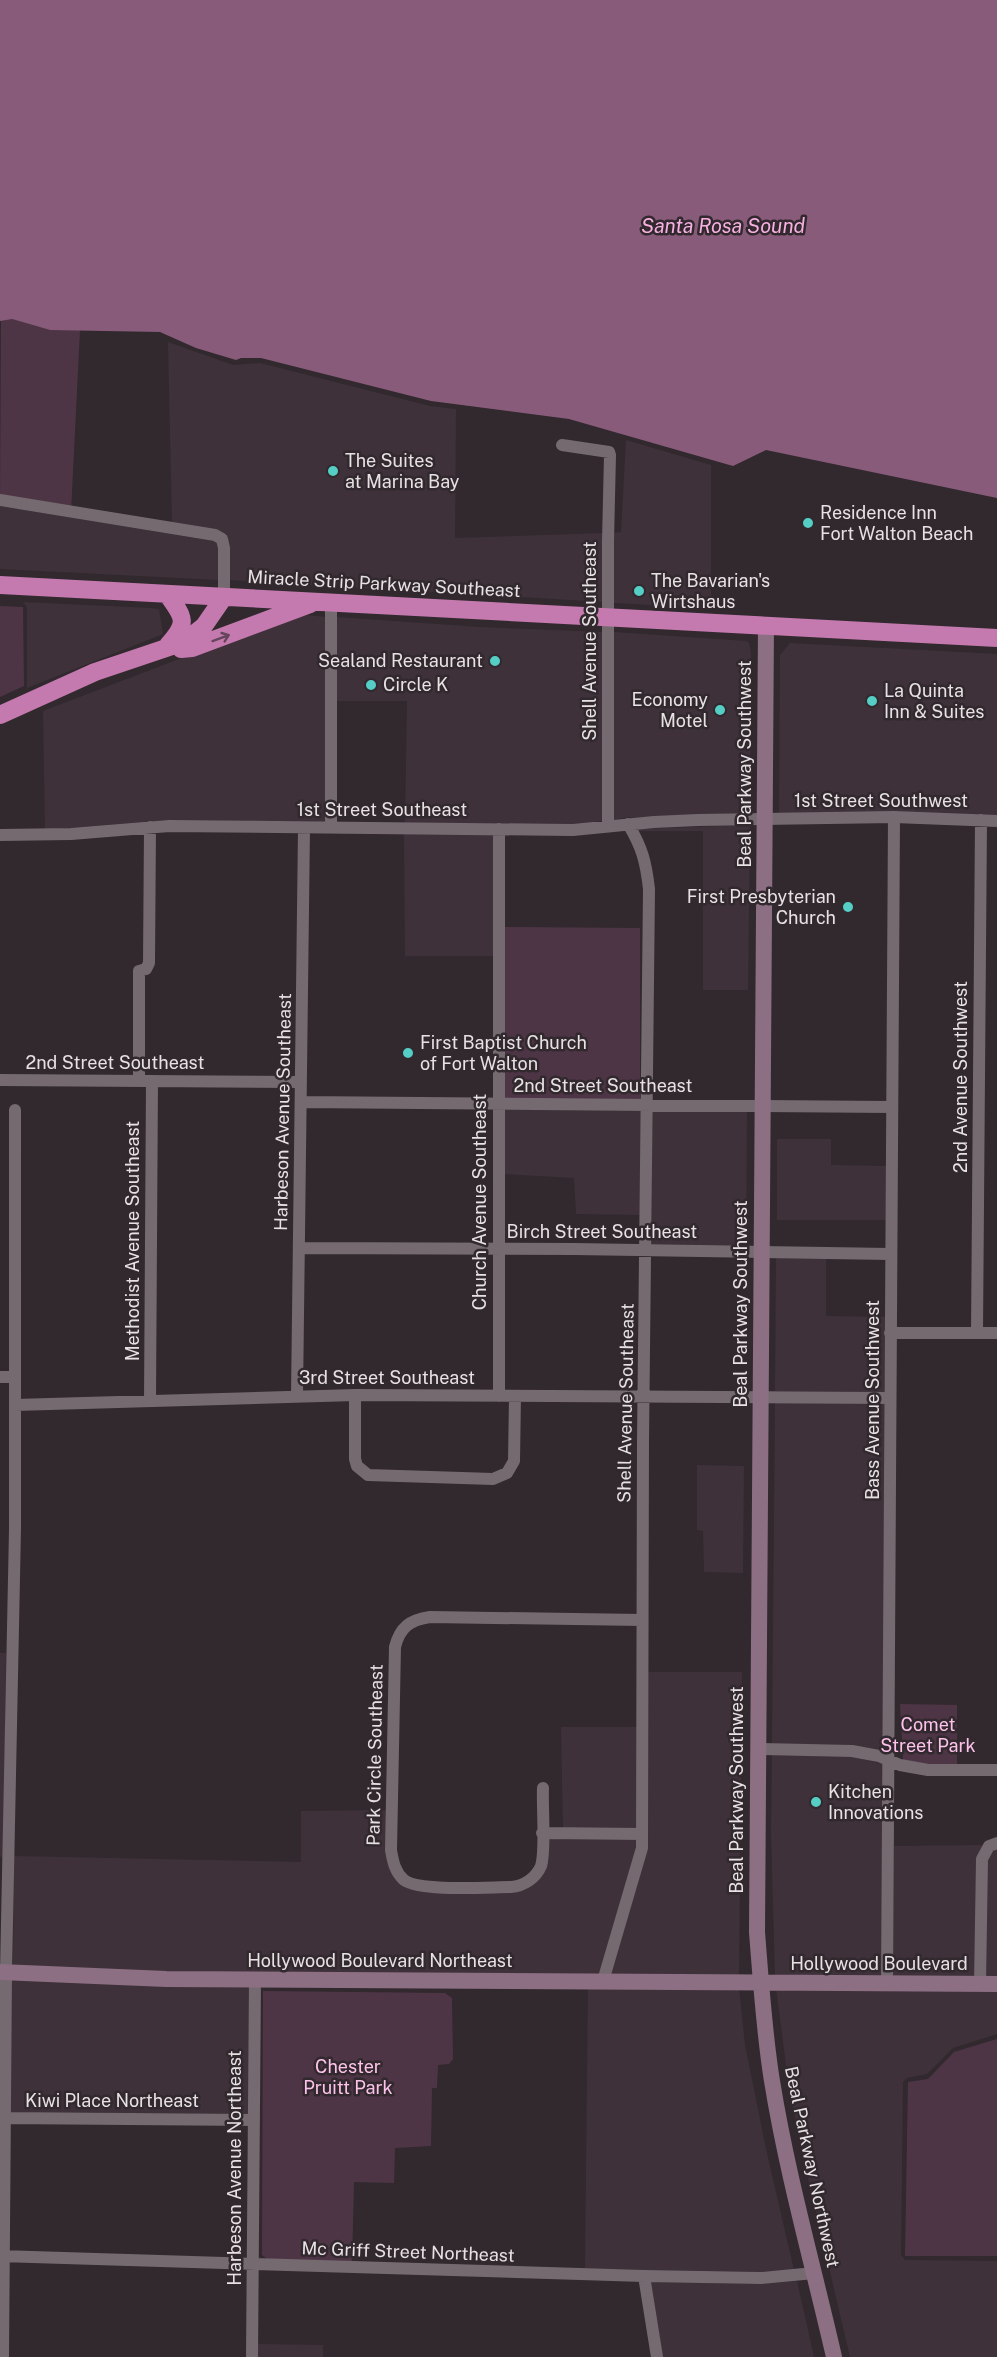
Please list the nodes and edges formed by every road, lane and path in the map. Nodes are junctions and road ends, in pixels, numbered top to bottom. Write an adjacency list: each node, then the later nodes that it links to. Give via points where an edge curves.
1 (562, 445): 7 (street, Shell Avenue Southeast, via 601,449 610,455)
2 (0, 501): 5 (street, via 215,535 222,539 224,548)
3 (0, 585): 4 (highway, Miracle Strip Parkway Southeast)
4 (167, 594): 5 (highway, Miracle Strip Parkway Southeast); 10 (highway, via 179,609 183,625)
5 (224, 597): 6 (highway, Miracle Strip Parkway Southeast); 10 (highway, via 199,631)
6 (324, 602): 7 (highway, Miracle Strip Parkway Southeast); 10 (highway, one-way to 6, via 192,648); 20 (street)
7 (609, 617): 8 (highway, Miracle Strip Parkway Southeast); 17 (street, Shell Avenue Southeast)
8 (766, 625): 9 (highway, Miracle Strip Parkway Southeast); 13 (main road, Beal Parkway Southwest)
9 (997, 638)
10 (164, 650): 11 (highway, via 95,672)
11 (0, 715)
12 (894, 817): 13 (street, 1st Street Southwest); 14 (street, 1st Street Southwest); 31 (street, Bass Avenue Southwest)
13 (764, 819): 16 (street, 1st Street Southeast); 30 (main road, Beal Parkway Southwest)
14 (981, 820): 15 (street, 1st Street Southwest); 39 (street, 2nd Avenue Southwest)
15 (997, 821)
16 (628, 824): 17 (street, 1st Street Southeast); 29 (street, Shell Avenue Southeast, via 641,846 650,889)
17 (608, 826): 21 (street, 1st Street Southeast, via 573,830)
18 (150, 827): 19 (street, 1st Street Southeast); 22 (street, 1st Street Southeast); 24 (street, via 149,963 139,971)
19 (304, 828): 20 (street, 1st Street Southeast); 26 (street, Harbeson Avenue Southeast)
20 (331, 828): 21 (street, 1st Street Southeast)
21 (499, 829): 28 (street, Church Avenue Southeast)
22 (0, 835)
23 (0, 1080): 24 (street, 2nd Street Southeast)
24 (139, 1081): 25 (street, 2nd Street Southeast)
25 (152, 1081): 26 (street, 2nd Street Southeast); 50 (street, Methodist Avenue Southeast)
26 (301, 1082): 27 (street, Harbeson Avenue Southeast)
27 (301, 1102): 28 (street, 2nd Street Southeast); 33 (street, Harbeson Avenue Southeast)
28 (498, 1104): 29 (street, 2nd Street Southeast); 34 (street, Church Avenue Southeast)
29 (647, 1104): 30 (street, 2nd Street Southeast); 35 (street, Shell Avenue Southeast)
30 (762, 1105): 31 (street, 2nd Street Southeast); 36 (main road, Beal Parkway Southwest)
31 (891, 1107): 37 (street, Bass Avenue Southwest)
32 (15, 1110): 42 (street)
33 (299, 1248): 34 (street, Birch Street Southeast); 44 (street, Harbeson Avenue Southeast)
34 (498, 1249): 35 (street, Birch Street Southeast); 45 (street, Church Avenue Southeast)
35 (646, 1250): 36 (street, Birch Street Southeast); 47 (street, Shell Avenue Southeast)
36 (761, 1252): 37 (street, Birch Street Southeast); 48 (main road, Beal Parkway Southwest)
37 (890, 1254): 38 (street, Bass Avenue Southwest)
38 (890, 1333): 39 (street); 49 (street, Bass Avenue Southwest)
39 (977, 1333): 40 (street)
40 (997, 1333)
41 (0, 1377): 42 (street)
42 (14, 1377): 51 (street)
43 (354, 1395): 44 (street, 3rd Street Southeast); 45 (street, 3rd Street Southeast); 46 (street, via 354,1459 368,1475 493,1479 507,1473 514,1461)
44 (297, 1396): 50 (street, 3rd Street Southeast)
45 (499, 1396): 46 (street, 3rd Street Southeast)
46 (515, 1396): 47 (street, 3rd Street Southeast)
47 (644, 1397): 48 (street, 3rd Street Southeast); 52 (street, Shell Avenue Southeast)
48 (759, 1397): 49 (street, 3rd Street Southeast); 54 (main road, Beal Parkway Southwest)
49 (889, 1398): 55 (street, Bass Avenue Southwest)
50 (150, 1401): 51 (street, 3rd Street Southeast)
51 (15, 1405): 53 (street, via 15,1518)
52 (642, 1620): 58 (street, Park Circle Southeast, via 430,1617 408,1623 398,1636 394,1647 392,1850 393,1863 401,1876 425,1887 519,1886 532,1878 541,1865); 59 (street, Shell Avenue Southeast)
53 (6, 1648): 61 (street)
54 (757, 1749): 55 (street, via 852,1751); 64 (main road, Beal Parkway Southwest)
55 (889, 1760): 56 (street, via 928,1770); 65 (street, Bass Avenue Southwest)
56 (997, 1770)
57 (543, 1788): 58 (street, Park Circle Southeast)
58 (542, 1833): 59 (street)
59 (642, 1834): 63 (street, Shell Avenue Southeast, via 642,1848)
60 (997, 1843): 66 (street, via 989,1846 982,1859)
61 (3, 1972): 62 (main road, Hollywood Boulevard Northeast); 67 (street)
62 (255, 1980): 63 (main road, Hollywood Boulevard Northeast); 68 (street, Harbeson Avenue Northeast)
63 (603, 1982): 64 (main road, Hollywood Boulevard Northeast)
64 (760, 1983): 65 (main road, Hollywood Boulevard); 71 (main road, Beal Parkway Northwest, via 772,2082)
65 (887, 1983): 66 (main road, Hollywood Boulevard)
66 (989, 1984)
67 (5, 2118): 68 (street, Kiwi Place Northeast); 69 (street)
68 (254, 2120): 70 (street, Harbeson Avenue Northeast)
69 (2, 2256): 70 (street, Mc Griff Street Northeast); 73 (street)
70 (253, 2265): 72 (street, Mc Griff Street Northeast); 74 (street, Harbeson Avenue Northeast)
71 (814, 2273): 72 (street, Mc Griff Street Northeast, via 761,2278); 76 (main road, Beal Parkway Northwest)
72 (644, 2276): 75 (street)
73 (3, 2357)
74 (252, 2357)
75 (657, 2357)
76 (834, 2357)

